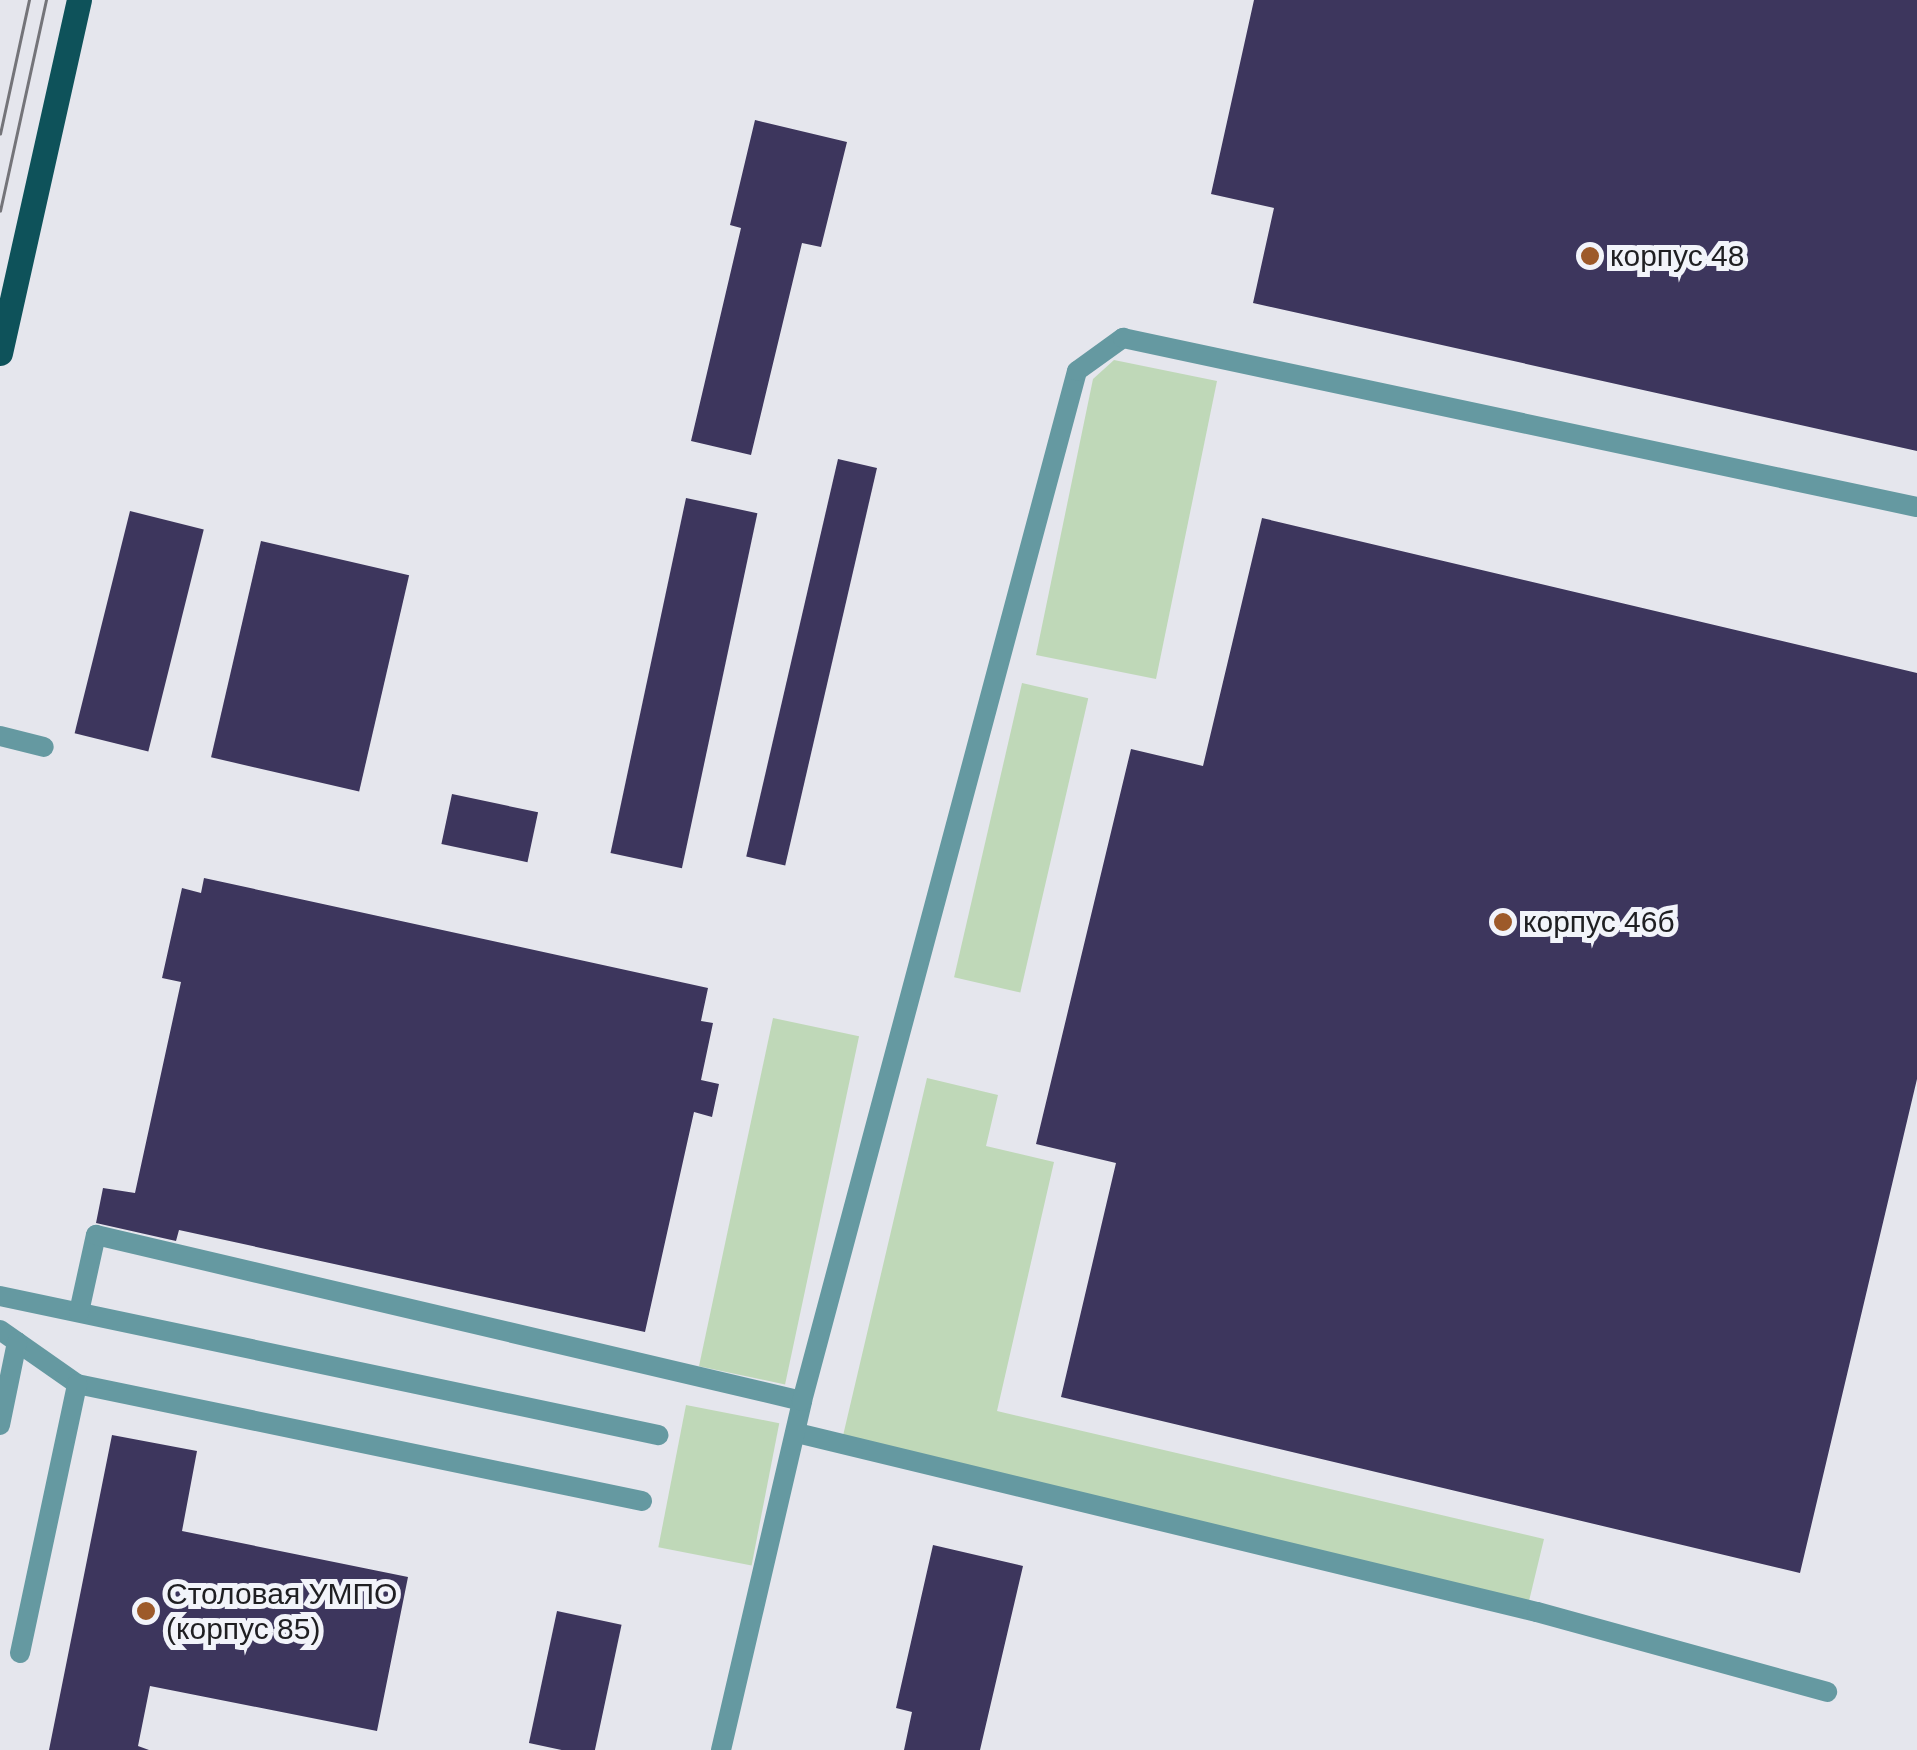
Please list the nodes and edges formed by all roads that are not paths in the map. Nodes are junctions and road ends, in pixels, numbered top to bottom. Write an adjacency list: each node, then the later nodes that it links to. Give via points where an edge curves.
1 (78, 0): 2 (main road)
2 (0, 353)
3 (1917, 506): 10 (lane, via 1123,338 1077,371)
4 (0, 736): 5 (lane)
5 (44, 747)
6 (0, 1296): 7 (lane)
7 (79, 1312): 10 (lane, via 96,1235); 13 (lane)
8 (8, 1336): 9 (lane); 11 (lane)
9 (77, 1384): 14 (lane); 15 (lane)
10 (802, 1401): 12 (lane)
11 (0, 1425)
12 (796, 1434): 16 (lane, via 1536,1612); 17 (lane)
13 (658, 1435)
14 (642, 1500)
15 (20, 1654)
16 (1827, 1692)
17 (721, 1750)

